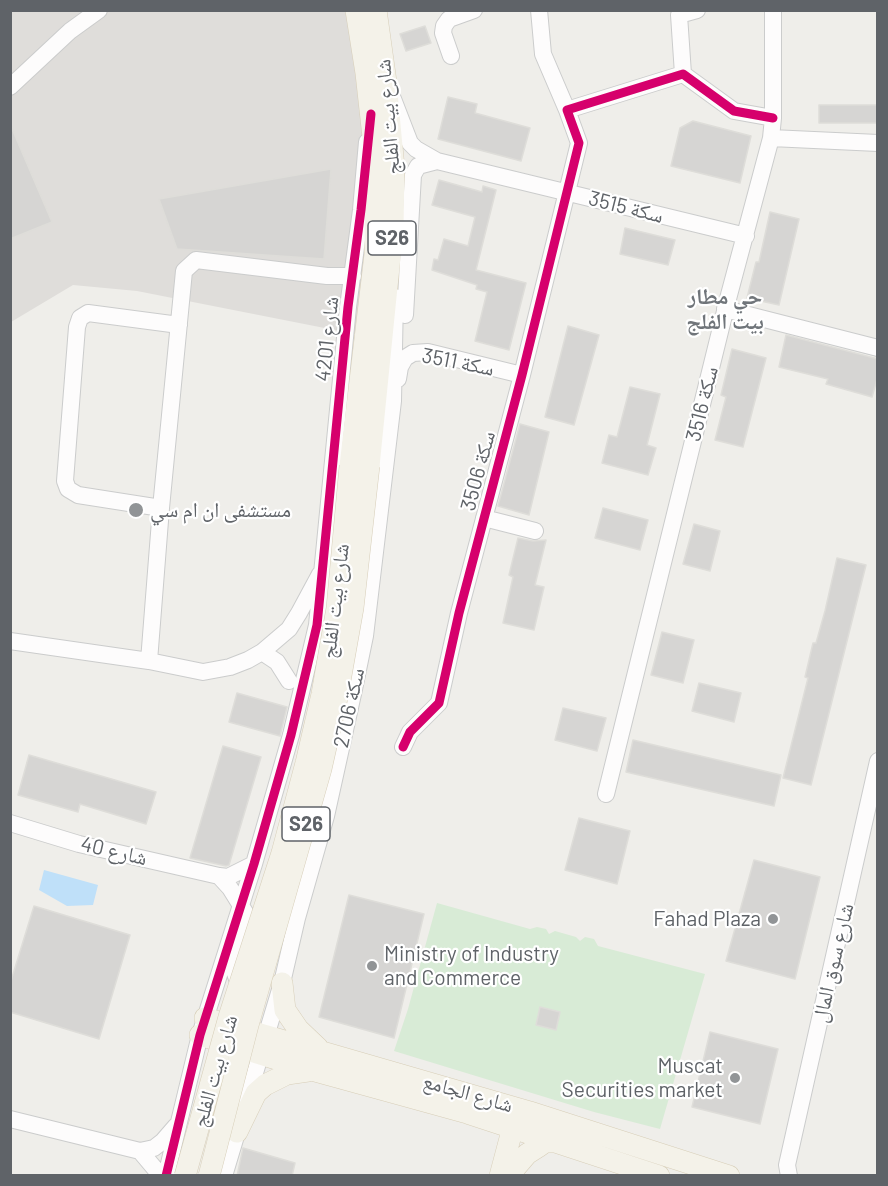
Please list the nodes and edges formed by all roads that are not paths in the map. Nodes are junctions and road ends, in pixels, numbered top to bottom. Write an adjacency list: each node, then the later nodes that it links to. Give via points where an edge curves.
1 (99, 10): 12 (street, via 70,31)
2 (356, 10): 14 (main road, شارع بيت الفلج / S26)
3 (376, 10): 11 (main road, شارع بيت الفلج / S26)
4 (474, 10): 9 (street, via 449,19 444,26)
5 (538, 10): 13 (street, سكة 3506, via 543,54)
6 (697, 10): 8 (street)
7 (773, 10): 15 (street, سكة 3516)
8 (678, 13): 10 (street)
9 (452, 56)
10 (683, 74): 13 (street); 15 (street, via 734,111)
11 (386, 82): 18 (street, سكة 3515, via 410,143); 20 (main road, شارع بيت الفلج / S26, via 394,168)
12 (10, 87)
13 (567, 110): 19 (street, سكة 3506, via 579,143)
14 (371, 114): 22 (street, شارع 4201); 29 (main road, شارع بيت الفلج / S26, via 376,164 375,254)
15 (773, 118): 16 (street, سكة 3516)
16 (771, 138): 17 (street); 21 (street, سكة 3516)
17 (878, 143)
18 (437, 161): 19 (street, سكة 3515); 26 (street, via 418,166 413,175)
19 (568, 193): 21 (street, سكة 3515); 27 (street, سكة 3506)
20 (393, 227): 28 (street, سكة 2706); 29 (main road, شارع بيت الفلج / S26)
21 (746, 236): 23 (street, سكة 3516)
22 (353, 276): 24 (street, via 196,260 184,271); 33 (street, شارع 4201)
23 (725, 309): 25 (street); 40 (street, سكة 3516)
24 (179, 325): 30 (street); 30 (street, via 88,313 80,318 77,327 65,481 68,489 78,495)
25 (878, 348)
26 (400, 367): 27 (street, سكة 3511, via 413,353 428,352); 28 (street, سكة 3511)
27 (522, 375): 31 (street, سكة 3506)
28 (393, 401): 45 (street, سكة 2706, via 365,636 326,816)
29 (360, 466): 64 (main road, شارع بيت الفلج / S26, bridge, via 322,694 306,763); 65 (main road, شارع بيت الفلج / S26, bridge, via 353,608 337,698)
30 (161, 508): 36 (street)
31 (484, 518): 32 (street); 38 (street, سكة 3506, via 439,703 410,732)
32 (536, 531)
33 (323, 568): 35 (street, شارع 4201, via 289,629); 42 (street, via 315,636)
34 (10, 640): 36 (street, شارع 4201)
35 (262, 652): 36 (street, شارع 4201, via 230,667 203,672); 37 (street, via 277,662)
36 (149, 661)
37 (289, 681)
38 (403, 747)
39 (878, 761): 60 (street, شارع سوق المال)
40 (606, 794)
41 (10, 823): 43 (street, 40 شارع, via 79,844)
42 (254, 864): 43 (street); 44 (street)
43 (219, 876): 44 (street)
44 (240, 904): 45 (street, via 248,918 234,970 240,989 248,992 260,993 271,986 290,927); 47 (street)
45 (297, 918): 46 (street, سكة 2706)
46 (282, 983): 48 (street, سكة 2706); 49 (main road, via 285,1010)
47 (202, 1027): 48 (main road, شارع الجامع); 54 (street)
48 (263, 1045): 49 (main road, شارع الجامع); 50 (main road, شارع الجامع); 55 (street, سكة 2706)
49 (320, 1050): 53 (main road, شارع الجامع)
50 (311, 1070): 51 (main road, شارع الجامع); 55 (main road, via 287,1074 265,1085 256,1093)
51 (467, 1113): 53 (main road, شارع الجامع); 59 (main road, via 487,1125 497,1137)
52 (10, 1119): 57 (street)
53 (518, 1121): 56 (main road, شارع الجامع); 59 (main road); 67 (main road, شارع الجامع, via 555,1120)
54 (178, 1123): 57 (street, via 164,1141); 62 (street)
55 (237, 1132): 58 (street, سكة 2706)
56 (557, 1142): 59 (main road, via 538,1146); 66 (main road, شارع الجامع)
57 (140, 1151): 61 (street)
58 (226, 1168): 63 (street, via 226,1150 239,1097 228,1078 217,1072 209,1073 201,1082)
59 (508, 1171)
60 (784, 1172)
61 (161, 1176)
62 (166, 1176)
63 (180, 1176)
64 (185, 1176)
65 (209, 1176)
66 (660, 1176)
67 (729, 1176)

